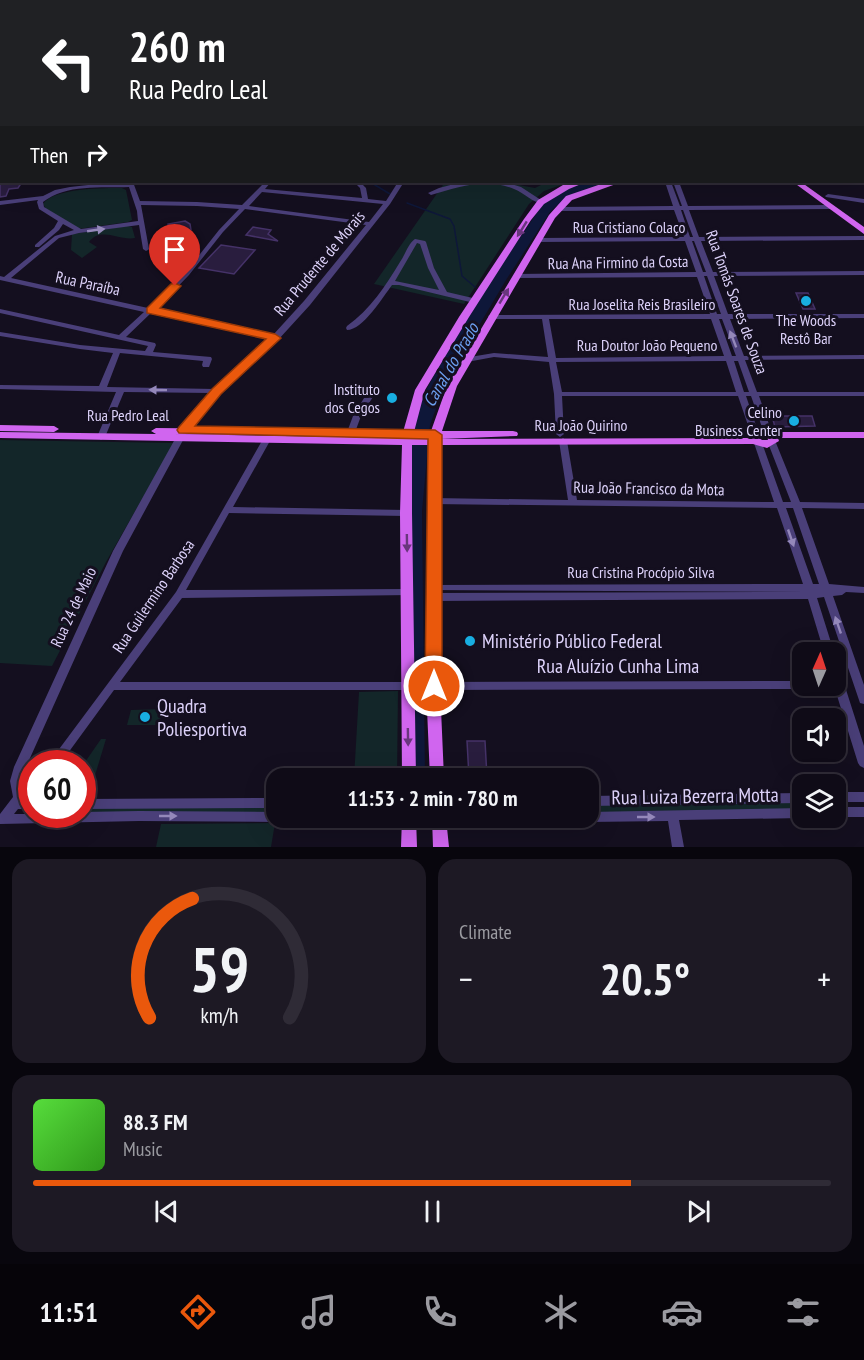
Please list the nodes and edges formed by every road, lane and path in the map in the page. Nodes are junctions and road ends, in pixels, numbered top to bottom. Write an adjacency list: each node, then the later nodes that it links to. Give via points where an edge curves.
1 (131, 183): 16 (street, via 78,187); 22 (street)
2 (267, 183): 13 (street)
3 (358, 183): 17 (street)
4 (400, 183): 20 (street, Rua Prudente de Morais)
5 (459, 183): 14 (street)
6 (477, 183): 19 (street, via 516,187)
7 (579, 183): 19 (main road)
8 (610, 183): 27 (main road, via 578,194)
9 (669, 183): 23 (street, Rua Tomás Soares de Souza)
10 (675, 183): 23 (street, Rua Tomás Soares de Souza)
11 (798, 183): 24 (main road)
12 (808, 183): 15 (main road)
13 (261, 190): 17 (street); 26 (street)
14 (431, 193)
15 (828, 196): 18 (street); 30 (main road)
16 (43, 198): 21 (street); 25 (street)
17 (365, 200): 20 (street)
18 (864, 201)
19 (541, 202): 46 (main road, one-way to 46)
20 (388, 203): 31 (street, Rua Prudente de Morais)
21 (0, 205): 25 (street)
22 (138, 205): 26 (street); 29 (street)
23 (681, 207): 24 (street); 27 (street); 36 (street, Rua Tomás Soares de Souza); 37 (street, Rua Tomás Soares de Souza)
24 (831, 207): 33 (main road)
25 (41, 208): 28 (street)
26 (244, 208): 31 (street); 47 (street)
27 (558, 209): 35 (main road)
28 (61, 221): 32 (street); 43 (street)
29 (141, 223): 32 (street, one-way to 29); 38 (street)
30 (864, 224)
31 (370, 226): 58 (street, Rua Prudente de Morais)
32 (78, 231): 43 (street, via 57,237)
33 (864, 231)
34 (864, 238): 37 (street, Rua Cristiano Colaço)
35 (538, 240): 36 (street, Rua Cristiano Colaço); 42 (main road)
36 (688, 240): 37 (street, Rua Cristiano Colaço); 40 (street, Rua Tomás Soares de Souza)
37 (698, 240): 41 (street, Rua Tomás Soares de Souza)
38 (146, 249)
39 (864, 273): 41 (street, Rua Ana Firmino da Costa)
40 (699, 274): 41 (street, Rua Ana Firmino da Costa); 42 (street, Rua Ana Firmino da Costa); 50 (street, Rua Tomás Soares de Souza)
41 (709, 274): 51 (street, Rua Tomás Soares de Souza)
42 (516, 276): 52 (main road, one-way to 42)
43 (2, 278): 47 (street, Rua Paraíba)
44 (390, 283): 45 (street); 45 (street, via 415,241 423,242); 55 (street)
45 (444, 294): 46 (street)
46 (474, 301): 82 (main road, via 420,390)
47 (151, 310): 57 (street); 58 (street, Rua Paraíba)
48 (0, 311): 57 (street)
49 (864, 311): 51 (street, Rua Joselita Reis Brasileiro)
50 (714, 314): 51 (street, Rua Joselita Reis Brasileiro); 52 (street, Rua Joselita Reis Brasileiro); 54 (street, Rua Joselita Reis Brasileiro); 62 (street, Rua Tomás Soares de Souza)
51 (724, 314): 53 (street, Rua Joselita Reis Brasileiro); 63 (street, Rua Tomás Soares de Souza, one-way to 51)
52 (492, 316): 54 (street, Rua Joselita Reis Brasileiro); 64 (main road)
53 (864, 316)
54 (545, 318): 65 (street)
55 (350, 328)
56 (0, 334): 59 (street)
57 (122, 337): 60 (street, via 152,345)
58 (275, 338): 70 (street, Rua Prudente de Morais)
59 (117, 352): 60 (street); 68 (street)
60 (148, 354): 66 (street, via 208,359)
61 (864, 357): 63 (street, Rua Doutor João Pequeno)
62 (729, 358): 63 (street, Rua Doutor João Pequeno); 65 (street, Rua Doutor João Pequeno); 74 (street, Rua Tomás Soares de Souza)
63 (740, 358): 75 (street, Rua Tomás Soares de Souza)
64 (466, 360): 65 (street, Rua Doutor João Pequeno, via 494,355); 87 (main road, via 448,394)
65 (552, 360): 72 (street)
66 (206, 364)
67 (0, 387): 68 (street)
68 (102, 388): 69 (street)
69 (120, 389): 70 (street, one-way to 69); 77 (street)
70 (217, 391): 78 (street, Rua Prudente de Morais)
71 (372, 392): 80 (street)
72 (558, 394): 74 (street); 83 (street)
73 (864, 394): 75 (street)
74 (742, 395): 75 (street); 84 (street, Rua Tomás Soares de Souza)
75 (753, 395): 85 (street, Rua Tomás Soares de Souza)
76 (0, 428): 77 (main road, Rua Pedro Leal)
77 (102, 434): 78 (main road, Rua Pedro Leal); 79 (main road, Rua Pedro Leal)
78 (182, 434): 80 (main road, Rua Pedro Leal); 86 (main road, Rua Pedro Leal); 119 (street, Rua 24 de Maio, via 126,534 83,626 20,767)
79 (0, 435)
80 (350, 435): 82 (main road, Rua Pedro Leal)
81 (864, 435): 85 (main road)
82 (409, 438): 86 (main road, Rua Pedro Leal); 87 (main road, Rua João Quirino); 95 (main road)
83 (562, 438): 84 (main road, Rua João Quirino); 87 (main road, Rua João Quirino); 90 (street)
84 (755, 438): 85 (main road, Rua João Quirino); 91 (street, Rua Tomás Soares de Souza)
85 (771, 438): 88 (main road); 92 (street, Rua Tomás Soares de Souza)
86 (267, 439): 94 (street, Rua Guilermino Barbosa)
87 (433, 439): 89 (main road)
88 (864, 441)
89 (433, 501): 90 (street, Rua João Francisco da Mota); 100 (main road)
90 (573, 502): 91 (street, Rua João Francisco da Mota)
91 (780, 506): 92 (street, Rua João Francisco da Mota); 97 (street, Rua Tomás Soares de Souza, one-way to 97)
92 (797, 506): 93 (street, Rua João Francisco da Mota); 98 (street, Rua Tomás Soares de Souza)
93 (864, 506)
94 (228, 510): 95 (street); 101 (street, Rua Guilermino Barbosa)
95 (406, 513): 99 (main road, one-way to 99)
96 (864, 590): 98 (street, Rua Cristina Procópio Silva)
97 (810, 591): 98 (street, Rua Cristina Procópio Silva); 100 (street, Rua Cristina Procópio Silva); 102 (street, Rua Tomás Soares de Souza)
98 (826, 591): 105 (street, Rua Tomás Soares de Souza, one-way to 98)
99 (408, 593): 101 (street); 107 (main road)
100 (434, 593): 108 (main road)
101 (179, 594): 106 (street, Rua Guilermino Barbosa)
102 (826, 642)
103 (846, 682): 105 (street)
104 (792, 685): 108 (street, Rua Aluízio Cunha Lima)
105 (861, 685): 110 (street, Rua Tomás Soares de Souza)
106 (113, 686): 107 (street); 111 (street, Rua Guilermino Barbosa)
107 (407, 686): 113 (main road, one-way to 113)
108 (434, 686): 114 (main road)
109 (842, 696): 112 (street)
110 (864, 700)
111 (64, 750)
112 (864, 763)
113 (409, 768)
114 (437, 768)
115 (846, 797): 116 (street)
116 (864, 797)
117 (792, 798): 118 (street, Rua Luiza Bezerra Motta)
118 (682, 800): 120 (street, Rua Luiza Bezerra Motta); 129 (street)
119 (17, 801): 130 (street)
120 (599, 801)
121 (266, 804): 123 (street)
122 (96, 805): 123 (street)
123 (140, 810): 127 (street, one-way to 127); 130 (street)
124 (846, 812): 125 (street)
125 (864, 812)
126 (792, 813): 129 (street, Rua Luiza Bezerra Motta)
127 (266, 816)
128 (599, 817): 129 (street, Rua Luiza Bezerra Motta, one-way to 129)
129 (679, 817): 135 (street)
130 (2, 820)
131 (409, 828): 133 (main road)
132 (440, 828): 134 (main road)
133 (409, 847)
134 (441, 847)
135 (678, 847)

